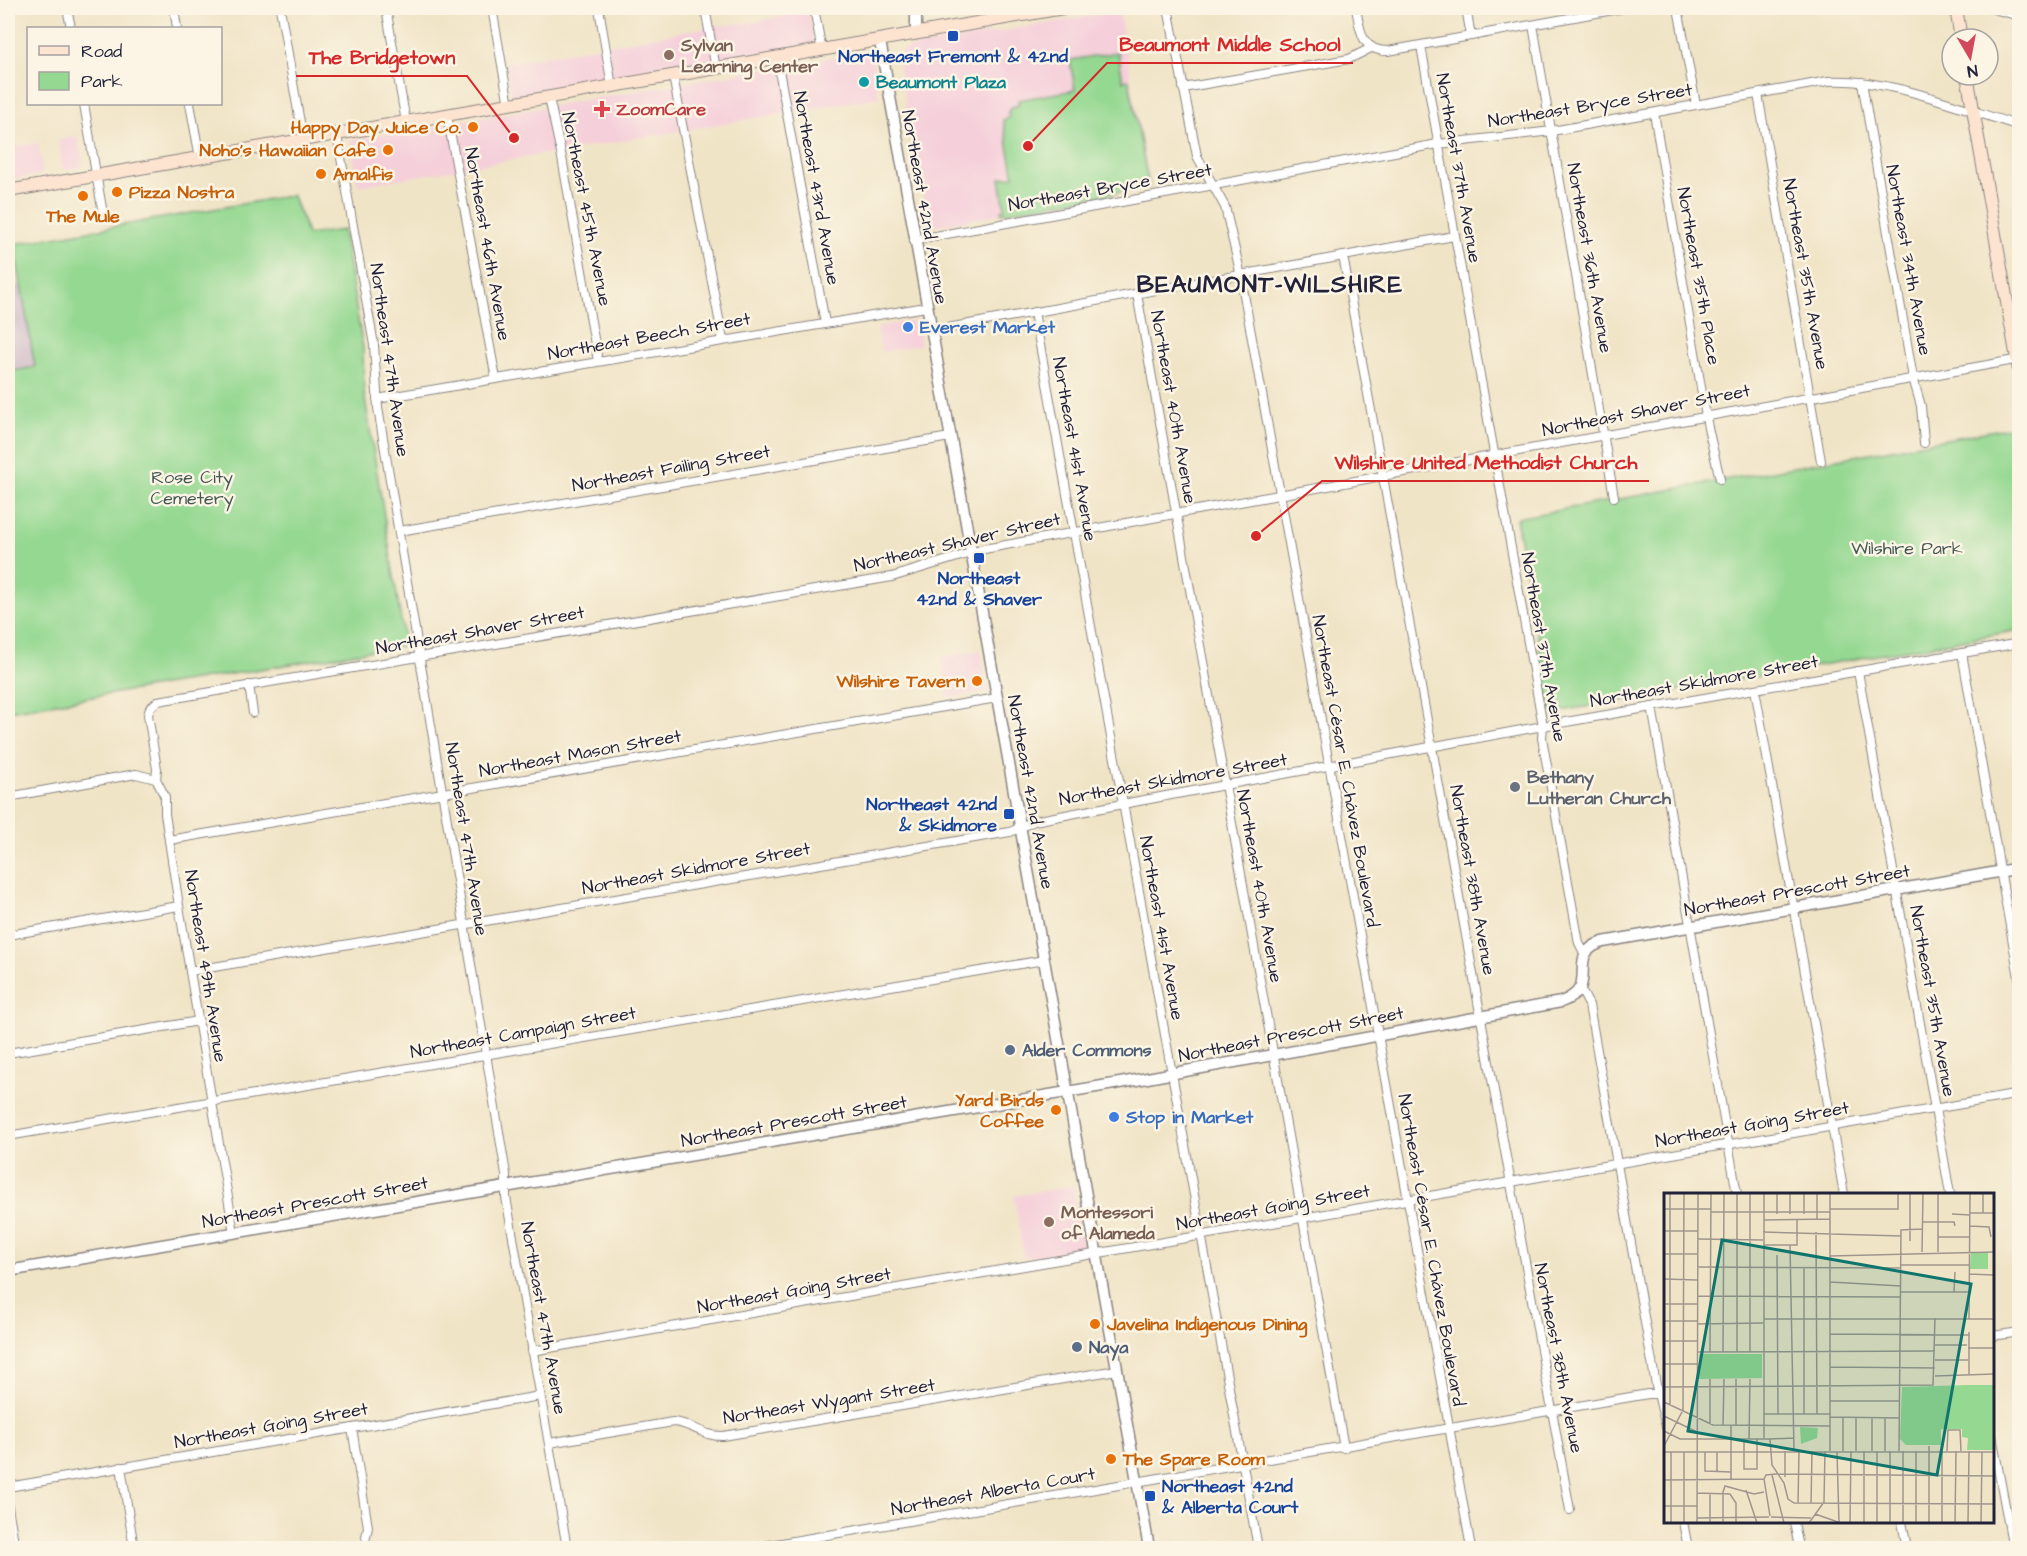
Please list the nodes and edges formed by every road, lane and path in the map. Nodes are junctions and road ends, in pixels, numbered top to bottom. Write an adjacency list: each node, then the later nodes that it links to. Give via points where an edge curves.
1 (67, 8): 23 (street)
2 (174, 8): 24 (street)
3 (280, 8): 52 (street)
4 (386, 8): 48 (street)
5 (492, 8): 43 (street)
6 (599, 8): 36 (street)
7 (705, 8): 33 (street)
8 (814, 8): 31 (street)
9 (916, 8): 26 (street)
10 (1063, 8): 19 (main road)
11 (1168, 8): 38 (street, Northeast César E. Chávez Boulevard)
12 (1356, 8): 30 (street, via 1360,33)
13 (1466, 8): 27 (street)
14 (1571, 8): 21 (street)
15 (1624, 8): 21 (street)
16 (1678, 8): 44 (street)
17 (1956, 8): 25 (main road)
18 (1989, 8): 20 (street)
19 (1024, 11): 26 (main road)
20 (2019, 16)
21 (1573, 17): 22 (street)
22 (1533, 25): 27 (street); 50 (street, Northeast 36th Avenue)
23 (71, 27)
24 (177, 27)
25 (1959, 27)
26 (916, 34): 28 (main road)
27 (1471, 36): 29 (street)
28 (880, 41): 31 (main road); 60 (street, Northeast 42nd Avenue)
29 (1420, 46): 30 (street, via 1388,51); 53 (street, Northeast 37th Avenue)
30 (1371, 48): 38 (street, via 1349,58)
31 (822, 51): 32 (main road)
32 (777, 59): 33 (main road); 66 (street, Northeast 43rd Avenue)
33 (716, 69): 34 (main road)
34 (673, 76): 36 (main road); 68 (street)
35 (1862, 82): 39 (street, Northeast Bryce Street, via 1828,81); 46 (street, Northeast Bryce Street); 72 (street, Northeast 34th Avenue)
36 (612, 87): 40 (main road)
37 (1969, 87): 46 (main road)
38 (1183, 88): 56 (street, Northeast César E. Chávez Boulevard, via 1197,156)
39 (1758, 94): 44 (street, Northeast Bryce Street); 74 (street, Northeast 35th Avenue)
40 (549, 98): 43 (main road); 70 (street, Northeast 45th Avenue)
41 (84, 105): 55 (street)
42 (190, 105): 54 (street)
43 (509, 105): 47 (main road)
44 (1696, 105): 45 (street, Northeast Bryce Street)
45 (1654, 112): 50 (street, Northeast Bryce Street); 76 (street, Northeast 35th Place)
46 (1973, 112): 49 (street, Northeast Bryce Street); 69 (main road)
47 (447, 116): 48 (main road); 73 (street, Northeast 46th Avenue)
48 (406, 122): 51 (main road)
49 (2019, 126)
50 (1552, 131): 53 (street, Northeast Bryce Street); 77 (street, Northeast 36th Avenue)
51 (336, 135): 52 (main road); 75 (street, Northeast 47th Avenue, via 374,345)
52 (303, 140): 54 (main road)
53 (1438, 144): 56 (street, Northeast Bryce Street); 59 (street, Northeast 37th Avenue)
54 (200, 158): 55 (main road)
55 (96, 176): 57 (main road); 58 (street)
56 (1212, 185): 60 (street, Northeast Bryce Street); 62 (street, Northeast César E. Chávez Boulevard, via 1229,218)
57 (8, 191)
58 (103, 214)
59 (1454, 236): 61 (street); 80 (street, Northeast 37th Avenue)
60 (914, 240): 64 (street, Northeast 42nd Avenue)
61 (1343, 256): 62 (street); 82 (street, Northeast 38th Avenue)
62 (1240, 275): 63 (street); 84 (street, Northeast César E. Chávez Boulevard)
63 (1137, 294): 65 (street); 86 (street, Northeast 40th Avenue)
64 (926, 307): 66 (street, Northeast Beech Street); 67 (street, Northeast 42nd Avenue)
65 (1034, 312): 67 (street); 88 (street, Northeast 41st Avenue)
66 (825, 323): 68 (street, Northeast Beech Street)
67 (931, 331): 78 (street, Northeast 42nd Avenue)
68 (723, 340): 70 (street, Northeast Beech Street)
69 (2018, 359): 71 (main road); 72 (street, Northeast Shaver Street)
70 (598, 361): 73 (street, Northeast Beech Street)
71 (2019, 376)
72 (1913, 378): 74 (street, Northeast Shaver Street); 79 (street, Northeast 34th Avenue, via 1921,406)
73 (496, 379): 75 (street, Northeast Beech Street)
74 (1810, 397): 76 (street, Northeast Shaver Street); 81 (street, Northeast 35th Avenue)
75 (377, 399): 87 (street, Northeast 47th Avenue)
76 (1707, 415): 77 (street, Northeast Shaver Street); 83 (street, Northeast 35th Place)
77 (1604, 435): 80 (street, Northeast Shaver Street); 85 (street, Northeast 36th Avenue)
78 (950, 437): 87 (street, Northeast Failing Street); 89 (street, Northeast 42nd Avenue)
79 (1924, 443)
80 (1493, 455): 82 (street, Northeast Shaver Street); 100 (street, Northeast 37th Avenue)
81 (1821, 461)
82 (1382, 476): 84 (street, Northeast Shaver Street); 101 (street, Northeast 38th Avenue)
83 (1720, 479)
84 (1280, 495): 86 (street, Northeast Shaver Street); 102 (street, Northeast César E. Chávez Boulevard)
85 (1614, 498)
86 (1176, 513): 88 (street, Northeast Shaver Street); 104 (street, Northeast 40th Avenue)
87 (399, 531): 92 (street, Northeast 47th Avenue)
88 (1073, 532): 89 (street, Northeast Shaver Street); 107 (street, Northeast 41st Avenue)
89 (971, 555): 92 (street, Northeast Shaver Street, via 892,577); 96 (street, Northeast 42nd Avenue)
90 (2019, 643): 91 (street, Northeast Skidmore Street)
91 (1962, 653): 93 (street, Northeast Skidmore Street); 111 (street)
92 (419, 657): 94 (street, Northeast Shaver Street); 105 (street, Northeast 47th Avenue)
93 (1858, 671): 95 (street, Northeast Skidmore Street); 112 (street, Northeast 35th Avenue)
94 (249, 685): 98 (street, Northeast Shaver Street, via 158,701); 99 (street)
95 (1755, 689): 97 (street, Northeast Skidmore Street); 114 (street)
96 (997, 698): 105 (street, Northeast Mason Street); 108 (street, Northeast 42nd Avenue)
97 (1652, 707): 100 (street, Northeast Skidmore Street); 116 (street)
98 (150, 708): 103 (street, Northeast 49th Avenue)
99 (253, 713)
100 (1543, 726): 101 (street, Northeast Skidmore Street); 118 (street, Northeast 37th Avenue, via 1559,834)
101 (1432, 748): 102 (street, Northeast Skidmore Street); 123 (street, Northeast 38th Avenue)
102 (1329, 767): 104 (street, Northeast Skidmore Street); 125 (street, Northeast César E. Chávez Boulevard)
103 (156, 778): 106 (street, via 136,774); 109 (street, Northeast 49th Avenue, via 165,797)
104 (1226, 786): 107 (street, Northeast Skidmore Street); 127 (street, Northeast 40th Avenue)
105 (442, 793): 109 (street, Northeast Mason Street); 115 (street, Northeast 47th Avenue)
106 (8, 797)
107 (1123, 805): 108 (street, Northeast Skidmore Street, via 1034,821); 129 (street, Northeast 41st Avenue)
108 (1020, 828): 115 (street, Northeast Skidmore Street); 119 (street, Northeast 42nd Avenue)
109 (169, 840): 113 (street, Northeast 49th Avenue)
110 (2019, 868): 111 (street, Northeast Prescott Street)
111 (2000, 871): 112 (street, Northeast Prescott Street); 121 (street)
112 (1897, 889): 114 (street, Northeast Prescott Street); 133 (street, Northeast 35th Avenue)
113 (179, 906): 117 (street); 120 (street, Northeast 49th Avenue)
114 (1793, 907): 116 (street, Northeast Prescott Street); 134 (street)
115 (464, 924): 120 (street, Northeast Skidmore Street); 128 (street, Northeast 47th Avenue)
116 (1690, 925): 118 (street, Northeast Prescott Street, via 1603,942); 136 (street)
117 (8, 935)
118 (1584, 953): 122 (street, Northeast 37th Avenue)
119 (1044, 960): 128 (street, Northeast Campaign Street); 130 (street, Northeast 42nd Avenue)
120 (190, 971): 124 (street, Northeast 49th Avenue)
121 (2019, 983)
122 (1581, 988): 123 (street, Northeast Prescott Street, via 1561,1002); 137 (street, Northeast 37th Avenue, via 1589,1005)
123 (1480, 1016): 125 (street, Northeast Prescott Street); 138 (street, Northeast 38th Avenue)
124 (199, 1021): 126 (street); 132 (street, Northeast 49th Avenue)
125 (1377, 1035): 127 (street, Northeast Prescott Street); 143 (street, Northeast César E. Chávez Boulevard)
126 (8, 1053)
127 (1274, 1054): 129 (street, Northeast Prescott Street); 144 (street, Northeast 40th Avenue)
128 (486, 1055): 132 (street, Northeast Campaign Street); 139 (street, Northeast 47th Avenue)
129 (1172, 1073): 130 (street, Northeast Prescott Street); 146 (street, Northeast 41st Avenue)
130 (1068, 1091): 139 (street, Northeast Prescott Street); 147 (street, Northeast 42nd Avenue)
131 (2019, 1094): 133 (street, Northeast Going Street)
132 (212, 1101): 135 (street, Northeast Campaign Street); 145 (street, Northeast 49th Avenue)
133 (1935, 1109): 134 (street, Northeast Going Street); 142 (street, Northeast 35th Avenue)
134 (1832, 1127): 136 (street, Northeast Going Street); 141 (street)
135 (8, 1136)
136 (1729, 1145): 137 (street, Northeast Going Street); 140 (street)
137 (1617, 1164): 138 (street, Northeast Going Street); 153 (street, Northeast 37th Avenue)
138 (1510, 1183): 143 (street, Northeast Going Street); 155 (street, Northeast 38th Avenue)
139 (506, 1186): 145 (street, Northeast Prescott Street); 151 (street, Northeast 47th Avenue)
140 (1737, 1193)
141 (1844, 1193)
142 (1950, 1193)
143 (1407, 1201): 144 (street, Northeast Going Street); 158 (street, Northeast César E. Chávez Boulevard)
144 (1303, 1219): 146 (street, Northeast Going Street); 161 (street, Northeast 40th Avenue)
145 (234, 1233): 148 (street, Northeast Prescott Street)
146 (1200, 1237): 147 (street, Northeast Going Street); 162 (street, Northeast 41st Avenue)
147 (1097, 1254): 151 (street, Northeast Going Street); 152 (street, Northeast 42nd Avenue)
148 (8, 1270)
149 (2019, 1332): 150 (street)
150 (1994, 1336)
151 (532, 1351): 154 (street, Northeast 47th Avenue)
152 (1117, 1370): 159 (street, Northeast Wygant Street, via 723,1436 708,1435 673,1422); 164 (street, Northeast 42nd Avenue)
153 (1662, 1394): 155 (street, Northeast Alberta Court); 156 (street, Northeast 37th Avenue)
154 (540, 1396): 157 (street, Northeast Going Street); 159 (street, Northeast 47th Avenue)
155 (1550, 1412): 158 (street, Northeast Alberta Court); 167 (street, Northeast 38th Avenue)
156 (1664, 1416)
157 (352, 1428): 163 (street, Northeast Going Street); 171 (street, via 368,1527)
158 (1449, 1430): 161 (street, Northeast Alberta Court); 178 (street, Northeast César E. Chávez Boulevard)
159 (549, 1443): 174 (street, Northeast 47th Avenue)
160 (1994, 1447): 182 (street)
161 (1344, 1448): 162 (street, Northeast Alberta Court)
162 (1242, 1465): 164 (street, Northeast Alberta Court); 177 (street, Northeast 41st Avenue)
163 (121, 1467): 165 (street, Northeast Going Street); 173 (street)
164 (1137, 1483): 175 (street, Northeast Alberta Court); 176 (street, Northeast 42nd Avenue)
165 (8, 1486)
166 (8, 1507): 172 (street)
167 (1570, 1510)
168 (1683, 1523): 179 (street)
169 (1794, 1523): 180 (street)
170 (1902, 1523): 181 (street)
171 (366, 1537)
172 (15, 1548)
173 (134, 1548)
174 (567, 1548)
175 (752, 1548)
176 (1149, 1548)
177 (1258, 1548)
178 (1471, 1548)
179 (1688, 1548)
180 (1799, 1548)
181 (1906, 1548)
182 (2013, 1548)

